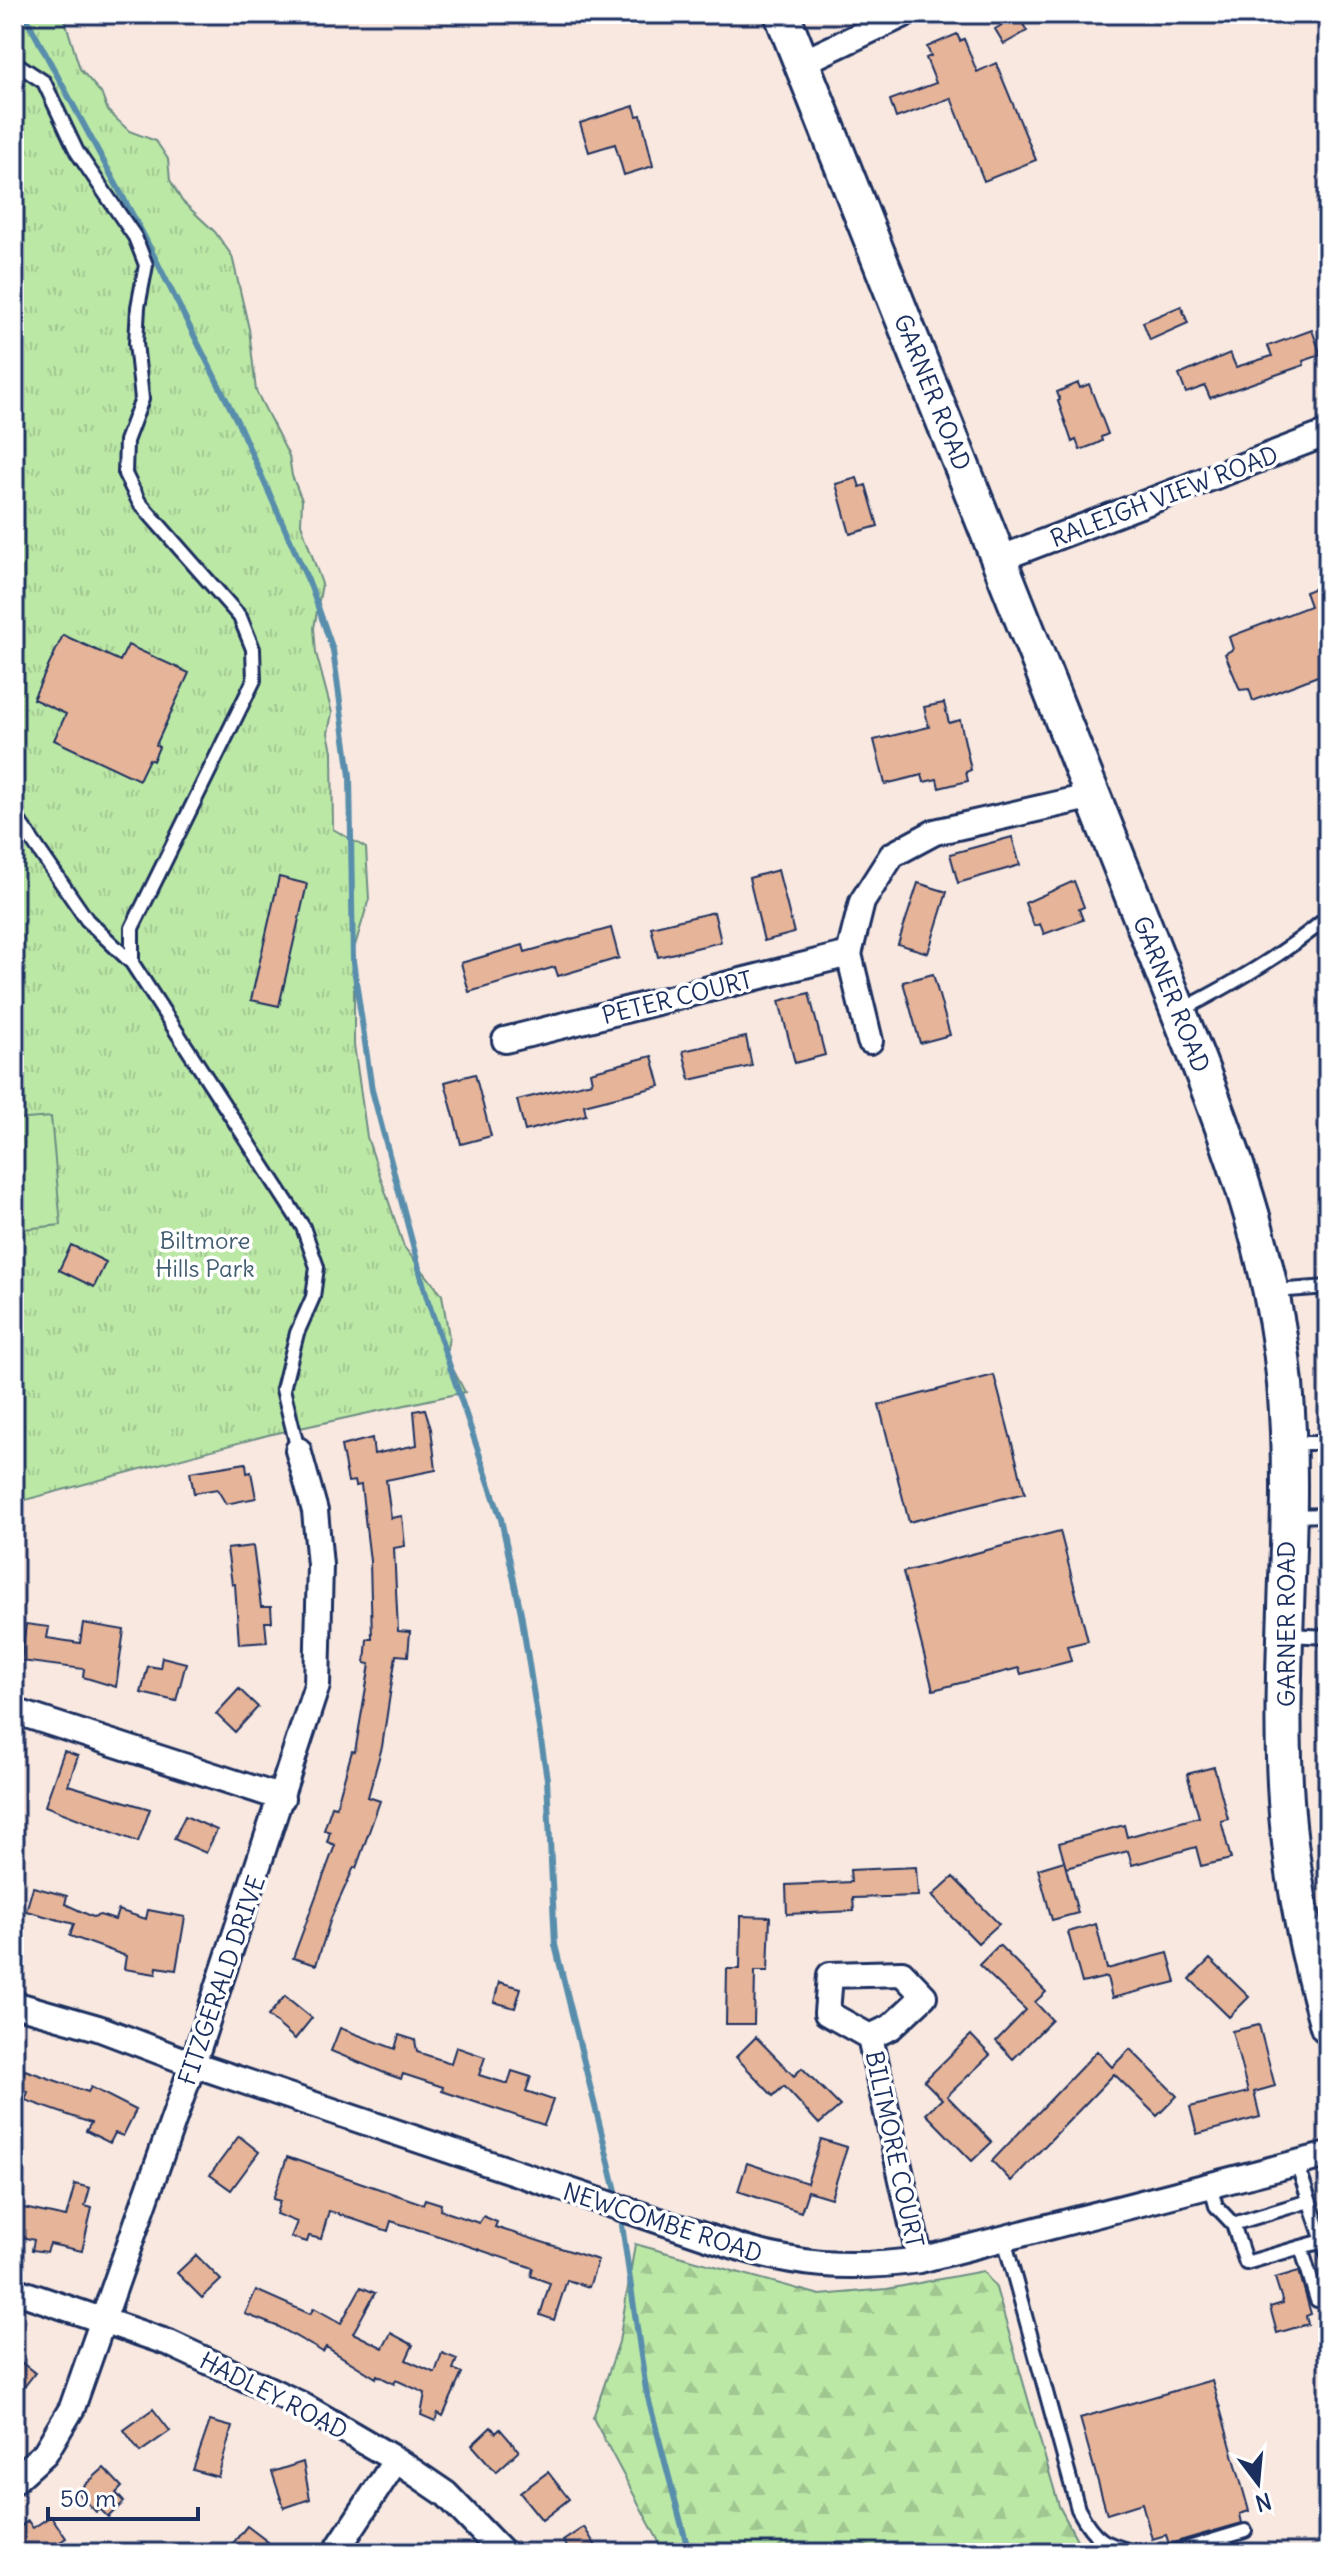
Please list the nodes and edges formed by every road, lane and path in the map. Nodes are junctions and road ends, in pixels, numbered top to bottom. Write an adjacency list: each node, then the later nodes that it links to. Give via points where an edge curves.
1 (782, 14): 4 (main road, GARNER ROAD)
2 (892, 17): 4 (street)
3 (14, 62): 11 (lane, via 44,82 77,152 135,237 146,265 136,343 142,399 126,441 125,474 139,502 240,617 253,649 254,680 132,928)
4 (801, 63): 6 (main road, GARNER ROAD)
5 (1328, 433): 6 (street, RALEIGH VIEW ROAD)
6 (999, 559): 7 (main road, GARNER ROAD)
7 (1093, 796): 10 (street, via 935,832 892,855 862,902); 12 (main road, GARNER ROAD)
8 (14, 814): 11 (lane, via 87,920)
9 (1328, 917): 12 (lane, via 1242,978)
10 (849, 954): 13 (street, PETER COURT); 14 (street)
11 (132, 963): 19 (lane, via 303,1227 317,1267 313,1297 297,1333 283,1389)
12 (1179, 1011): 16 (main road, GARNER ROAD, via 1239,1166)
13 (505, 1040)
14 (870, 1041)
15 (1328, 1287): 16 (lane)
16 (1272, 1292): 17 (main road, GARNER ROAD, via 1285,1386)
17 (1286, 1443): 18 (lane); 21 (main road, GARNER ROAD)
18 (1328, 1443)
19 (298, 1450): 25 (street, FITZGERALD DRIVE, via 315,1511 321,1629 317,1685)
20 (1328, 1515): 21 (lane)
21 (1287, 1516): 22 (main road, GARNER ROAD)
22 (1285, 1635): 23 (lane); 27 (main road, GARNER ROAD, via 1288,1825 1303,1931)
23 (1328, 1637)
24 (14, 1711): 25 (street)
25 (282, 1798): 29 (street, FITZGERALD DRIVE)
26 (14, 2004): 29 (street, NEWCOMBE ROAD)
27 (1328, 2026)
28 (870, 2037): 39 (street, BILTMORE COURT)
29 (193, 2064): 39 (street, NEWCOMBE ROAD, via 771,2258 829,2267); 42 (street, FITZGERALD DRIVE)
30 (1328, 2155): 31 (street, NEWCOMBE ROAD)
31 (1297, 2164): 32 (street, NEWCOMBE ROAD); 33 (lane)
32 (1211, 2187): 34 (lane, via 1216,2206); 35 (street, NEWCOMBE ROAD)
33 (1309, 2201): 34 (lane); 36 (lane)
34 (1233, 2224): 37 (lane, via 1246,2263)
35 (1004, 2239): 39 (street, NEWCOMBE ROAD); 48 (lane, via 1078,2509 1088,2529 1106,2545)
36 (1326, 2240): 37 (lane); 38 (lane)
37 (1301, 2247): 41 (lane, via 1317,2300)
38 (1328, 2256)
39 (920, 2260)
40 (14, 2290): 42 (street, HADLEY ROAD)
41 (1328, 2296)
42 (102, 2322): 43 (street, HADLEY ROAD, via 169,2343 300,2404); 44 (street, FITZGERALD DRIVE, via 72,2408 45,2453)
43 (396, 2460): 46 (street); 47 (street, HADLEY ROAD, via 446,2494)
44 (14, 2481)
45 (1245, 2531): 49 (lane)
46 (335, 2553)
47 (503, 2553)
48 (1139, 2553)
49 (1172, 2553)

